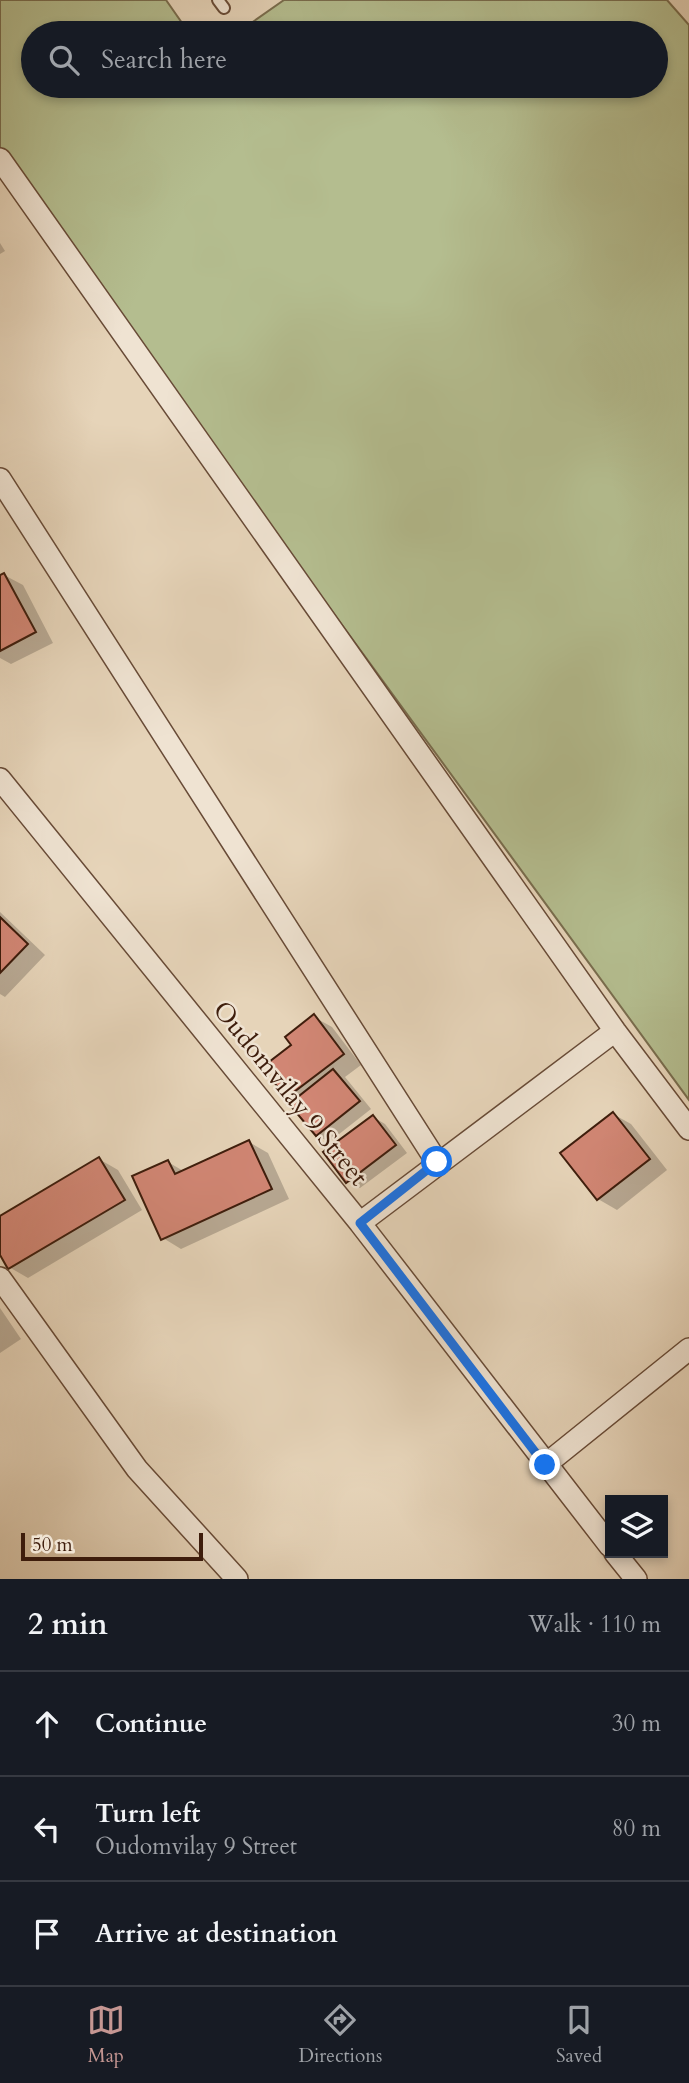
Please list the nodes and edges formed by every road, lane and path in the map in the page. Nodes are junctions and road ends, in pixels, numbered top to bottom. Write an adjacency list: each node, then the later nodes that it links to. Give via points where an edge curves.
1 (0, 159): 4 (street)
2 (0, 479): 6 (street)
3 (0, 779): 7 (street, Oudomvilay 9 Street)
4 (615, 1031): 5 (street); 6 (street)
5 (689, 1129)
6 (437, 1162): 7 (street)
7 (360, 1223): 10 (street, Oudomvilay 9 Street)
8 (0, 1278): 13 (street, via 137,1469)
9 (689, 1349): 10 (street)
10 (545, 1465): 11 (street, Oudomvilay 9 Street)
11 (605, 1540)
12 (619, 1558): 14 (street)
13 (237, 1579)
14 (636, 1579)

